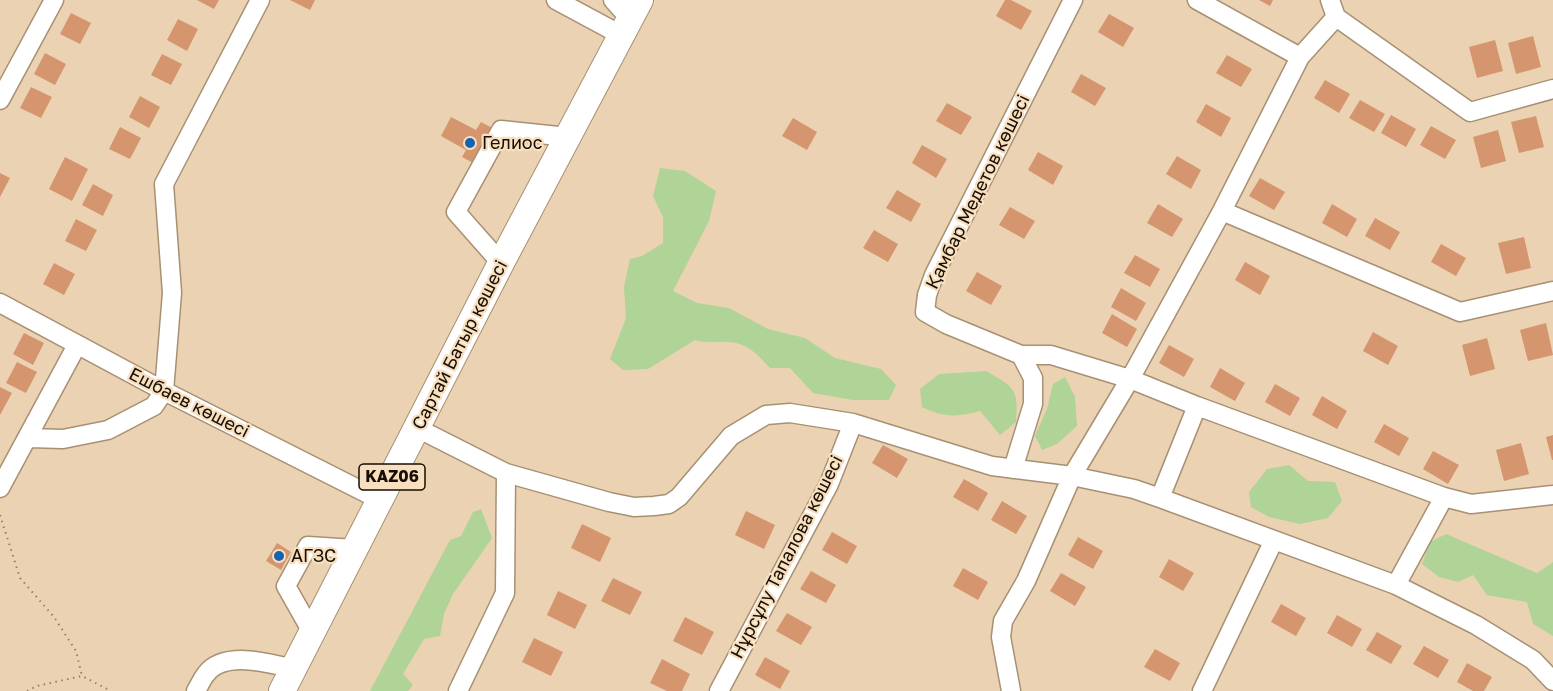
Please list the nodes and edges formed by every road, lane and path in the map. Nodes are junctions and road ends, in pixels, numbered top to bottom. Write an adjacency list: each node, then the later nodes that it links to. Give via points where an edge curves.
1 (54, 0): 11 (street)
2 (260, 0): 20 (street, via 164,184 172,293)
3 (556, 0): 8 (street)
4 (613, 0): 8 (street)
5 (1073, 0): 18 (street, Қамбар Медетов көшесі, via 927,295 925,312)
6 (1197, 0): 9 (street)
7 (1333, 9): 9 (street); 10 (street, via 1470,112)
8 (631, 18): 12 (highway, Сартай Батыр көшесі / KАZ06)
9 (1300, 57): 13 (street)
10 (1553, 89)
11 (0, 100)
12 (567, 137): 14 (highway, Сартай Батыр көшесі / KАZ06); 14 (street, via 501,130 456,212)
13 (1222, 211): 15 (street, via 1460,312); 19 (street)
14 (501, 263): 23 (highway, Сартай Батыр көшесі / KАZ06)
15 (1553, 291)
16 (0, 303): 17 (street, Ешбаев көшесі)
17 (77, 345): 20 (street, Ешбаев көшесі); 24 (street)
18 (1021, 355): 19 (street, via 1052,355); 25 (street, via 1033,378 1033,404)
19 (1130, 379): 21 (street); 27 (street)
20 (164, 391): 24 (street, via 154,406 108,430 63,439); 32 (street, Ешбаев көшесі)
21 (1197, 406): 30 (street); 31 (street)
22 (853, 423): 25 (street); 26 (street, via 790,414 766,415 731,436 679,497 663,505 634,507 609,502); 45 (street, Нұрсұлу Тапалова көшесі, via 829,484)
23 (417, 428): 26 (street); 32 (highway, Сартай Батыр көшесі / KАZ06)
24 (28, 438): 28 (street)
25 (1013, 470): 27 (street)
26 (506, 472): 44 (street, via 505,593)
27 (1072, 476): 31 (street); 46 (street, via 1026,581 1003,621 1001,637)
28 (0, 488)
29 (1553, 495): 30 (street, via 1471,504)
30 (1444, 497): 36 (street)
31 (1160, 498): 34 (street)
32 (380, 500): 35 (highway, Сартай Батыр көшесі / KАZ06)
33 (0, 515): 38 (path, via 20,578 54,617 75,651)
34 (1274, 540): 36 (street); 47 (street)
35 (355, 549): 37 (highway, Сартай Батыр көшесі / KАZ06); 37 (street, via 308,546 286,586)
36 (1396, 585): 39 (street, via 1495,636 1533,660)
37 (312, 633): 40 (highway, Сартай Батыр көшесі / KАZ06)
38 (82, 676): 41 (path); 42 (path)
39 (1553, 681)
40 (291, 684): 43 (street, via 256,660 227,662 206,672)
41 (27, 691)
42 (111, 691)
43 (196, 691)
44 (458, 691)
45 (719, 691)
46 (1011, 691)
47 (1202, 691)

